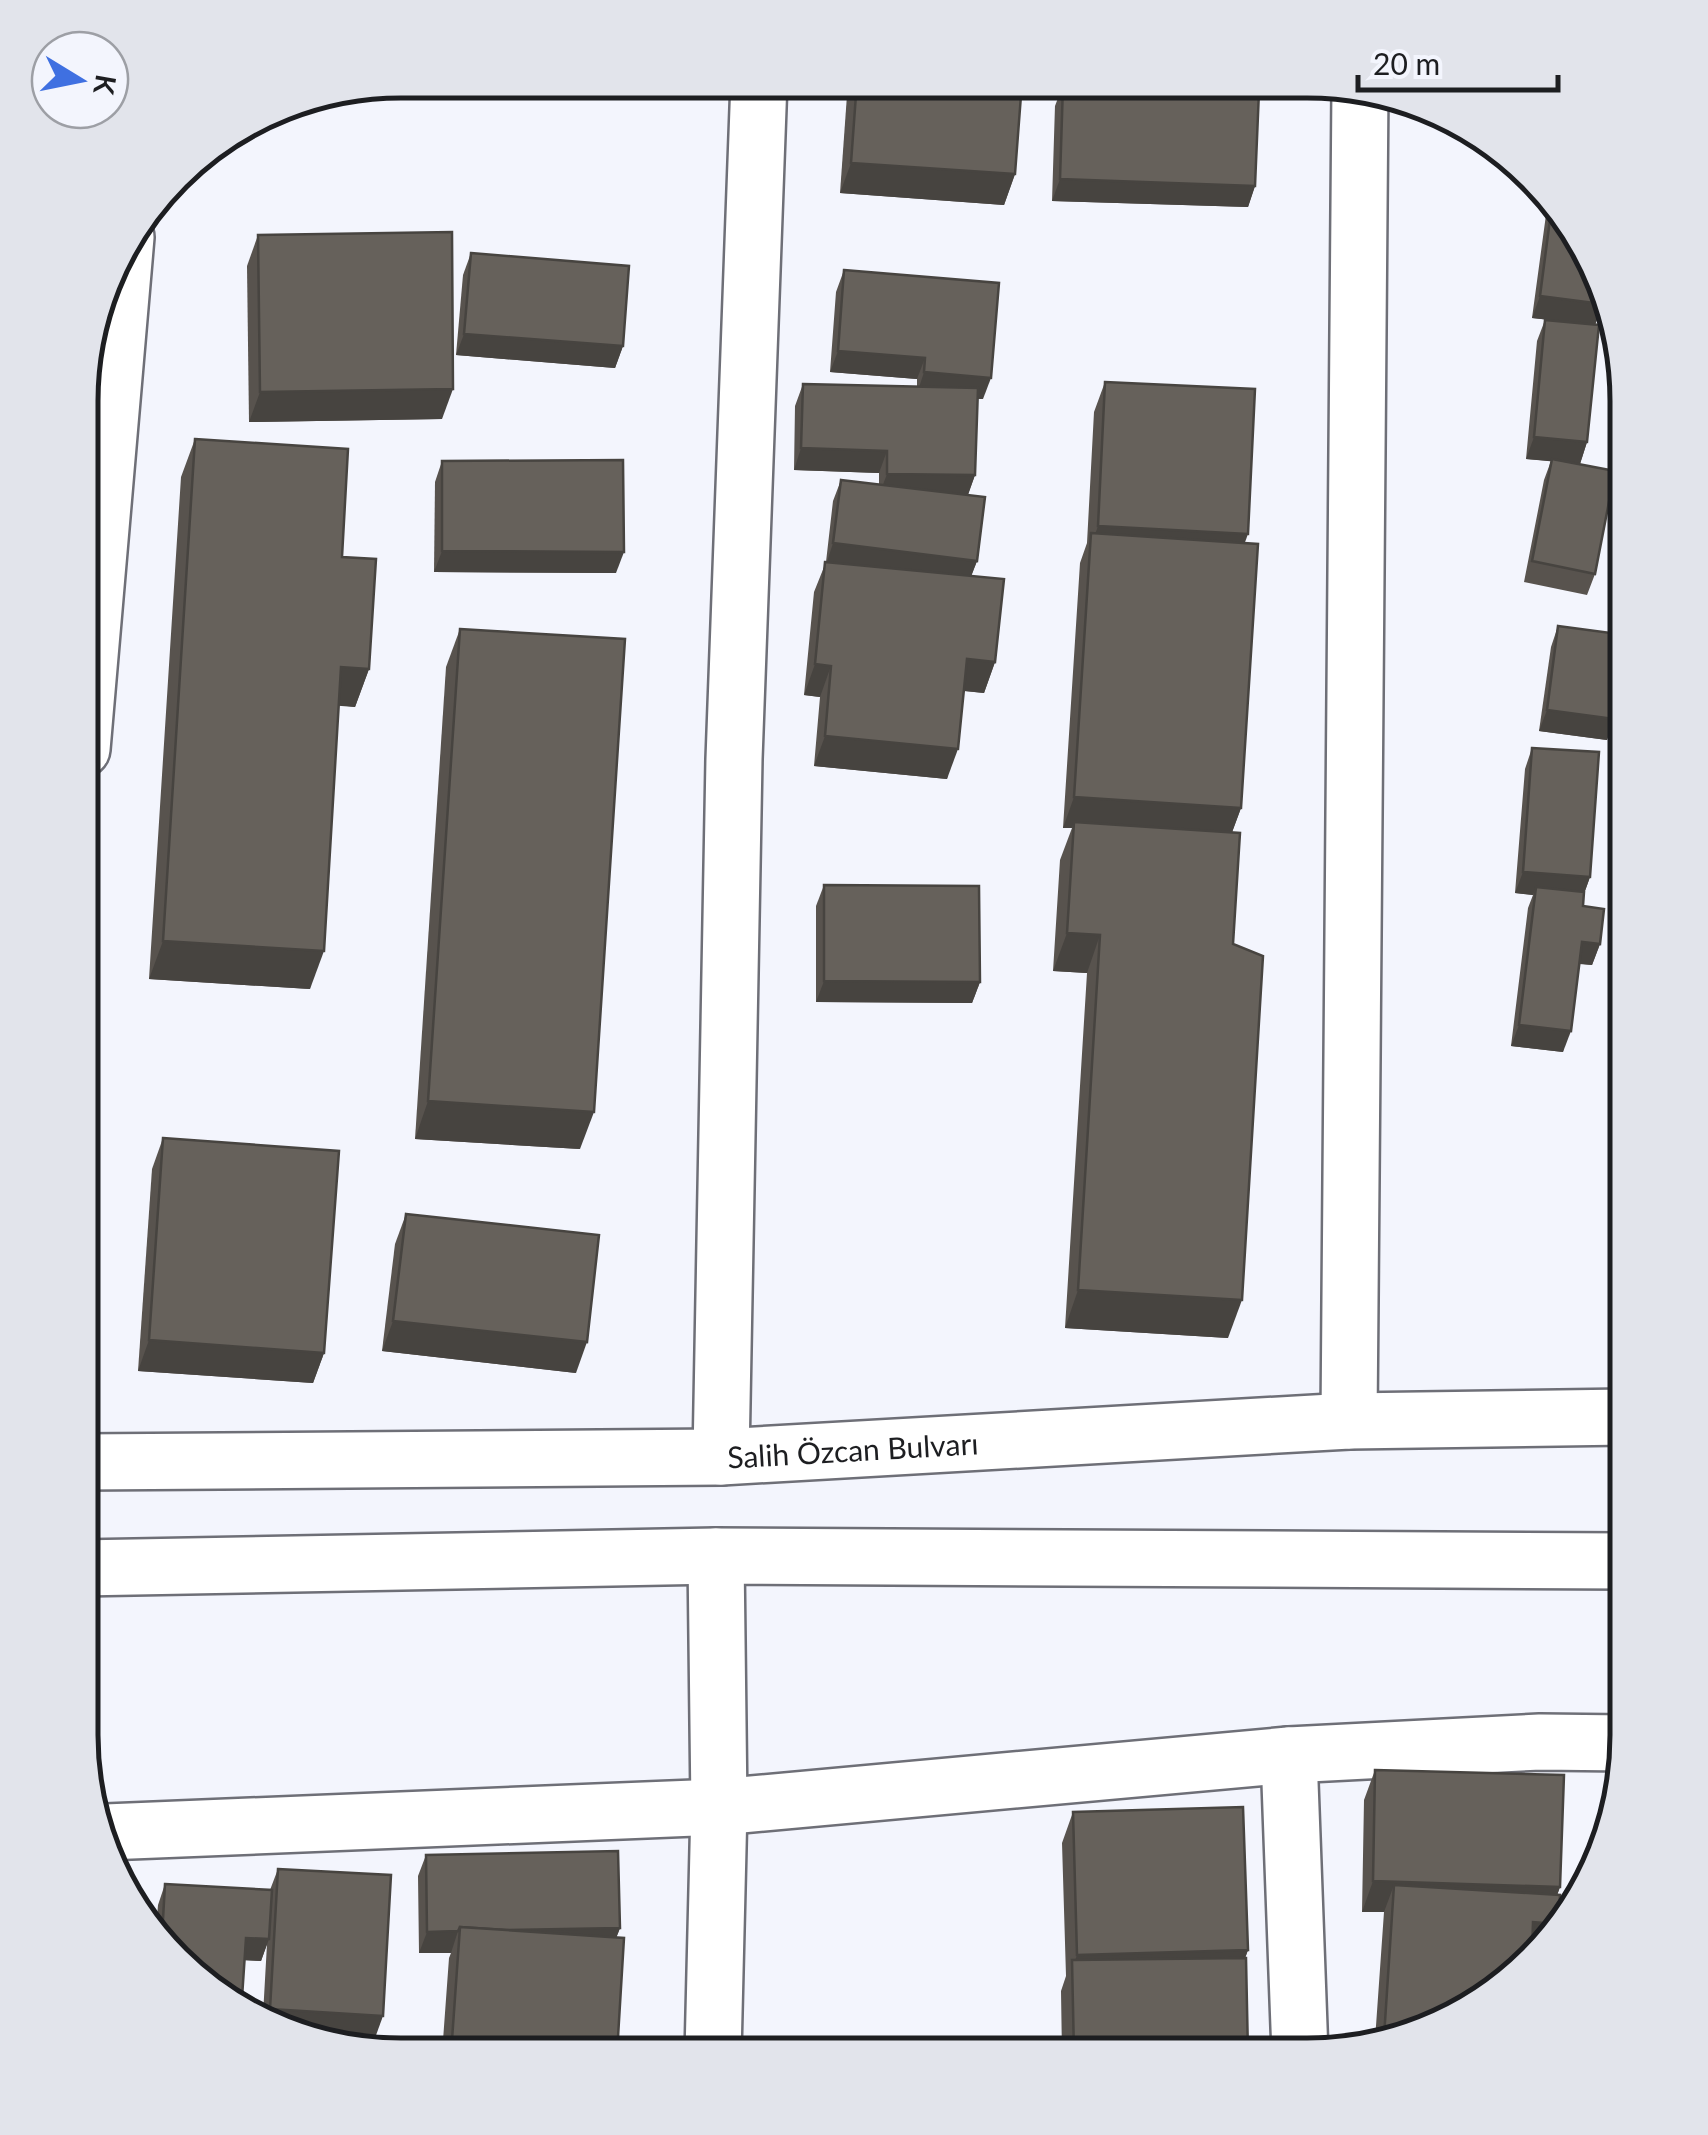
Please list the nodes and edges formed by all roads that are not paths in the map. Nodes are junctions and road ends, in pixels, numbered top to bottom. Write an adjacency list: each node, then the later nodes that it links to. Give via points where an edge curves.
1 (759, 97): 7 (street, via 734,759)
2 (1360, 103): 6 (street)
3 (122, 282): 4 (street)
4 (98, 563)
5 (1610, 1417): 6 (street, Salih Özcan Bulvarı)
6 (1349, 1420): 7 (street, Salih Özcan Bulvarı)
7 (721, 1457): 8 (street, Salih Özcan Bulvarı)
8 (98, 1462)
9 (716, 1556): 10 (street); 11 (street); 14 (street)
10 (1610, 1561)
11 (98, 1568)
12 (1610, 1743): 13 (street)
13 (1289, 1755): 14 (street); 17 (street)
14 (720, 1807): 15 (street); 16 (street)
15 (114, 1832)
16 (714, 2037)
17 (1299, 2037)

